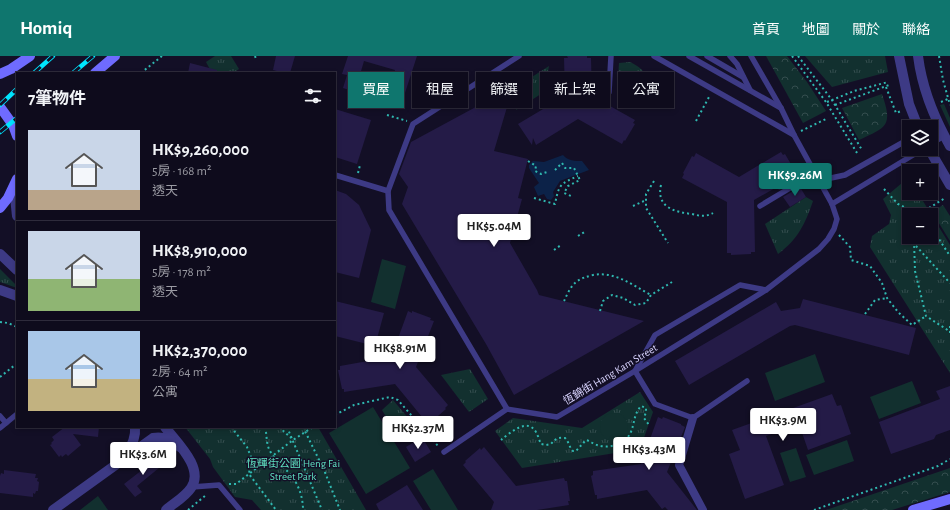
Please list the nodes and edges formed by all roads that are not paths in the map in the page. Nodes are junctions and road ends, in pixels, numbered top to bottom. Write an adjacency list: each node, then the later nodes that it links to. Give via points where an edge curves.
1 (30, 56): 13 (main road)
2 (115, 56): 12 (main road)
3 (519, 56): 34 (lane, via 413,124)
4 (611, 56): 14 (lane)
5 (654, 56): 23 (lane)
6 (689, 56): 16 (lane)
7 (707, 56): 15 (lane)
8 (730, 56): 15 (lane)
9 (752, 56): 18 (lane, 恆錦街 Hang Kam Street)
10 (899, 56): 19 (street, via 909,104)
11 (918, 56): 20 (street)
12 (96, 72)
13 (0, 74)
14 (610, 74)
15 (744, 77): 16 (lane)
16 (751, 91): 18 (lane)
17 (0, 107): 22 (main road)
18 (781, 108): 23 (lane, 恆錦街 Hang Kam Street)
19 (915, 120)
20 (931, 120)
21 (938, 130): 24 (street)
22 (16, 133)
23 (794, 135): 30 (lane, 恆錦街 Hang Kam Street)
24 (944, 136): 25 (lane); 27 (street)
25 (938, 140)
26 (902, 143): 30 (lane, via 845,175 831,178)
27 (950, 146)
28 (911, 156): 35 (lane)
29 (933, 156): 33 (street)
30 (815, 173): 35 (lane, 恆錦街 Hang Kam Street); 36 (lane)
31 (336, 175): 34 (lane)
32 (16, 184): 37 (main road)
33 (950, 185)
34 (388, 191): 45 (lane, via 389,210)
35 (832, 204): 41 (lane, 恆錦街 Hang Kam Street, via 836,219 828,239 804,262)
36 (760, 206)
37 (0, 208)
38 (0, 254): 39 (street)
39 (16, 269)
40 (0, 290): 42 (street)
41 (766, 290): 43 (lane, 恆錦街 Hang Kam Street); 43 (lane, via 740,284 655,335)
42 (16, 296)
43 (635, 371): 45 (lane, 恆錦街 Hang Kam Street, via 558,417); 48 (lane, via 655,404)
44 (747, 381): 48 (lane)
45 (507, 409): 54 (lane)
46 (16, 415): 49 (lane)
47 (0, 416): 49 (lane)
48 (693, 418): 61 (street, via 679,465)
49 (6, 423): 50 (lane)
50 (0, 428)
51 (135, 428): 55 (street, via 133,443)
52 (166, 428): 53 (street)
53 (180, 447): 55 (street, via 167,438 153,438); 56 (street, via 195,471)
54 (444, 452)
55 (123, 460): 58 (street)
56 (192, 487): 59 (street); 60 (lane, via 219,485)
57 (950, 499): 62 (main road)
58 (53, 510)
59 (166, 510)
60 (240, 510)
61 (703, 510)
62 (913, 510)

